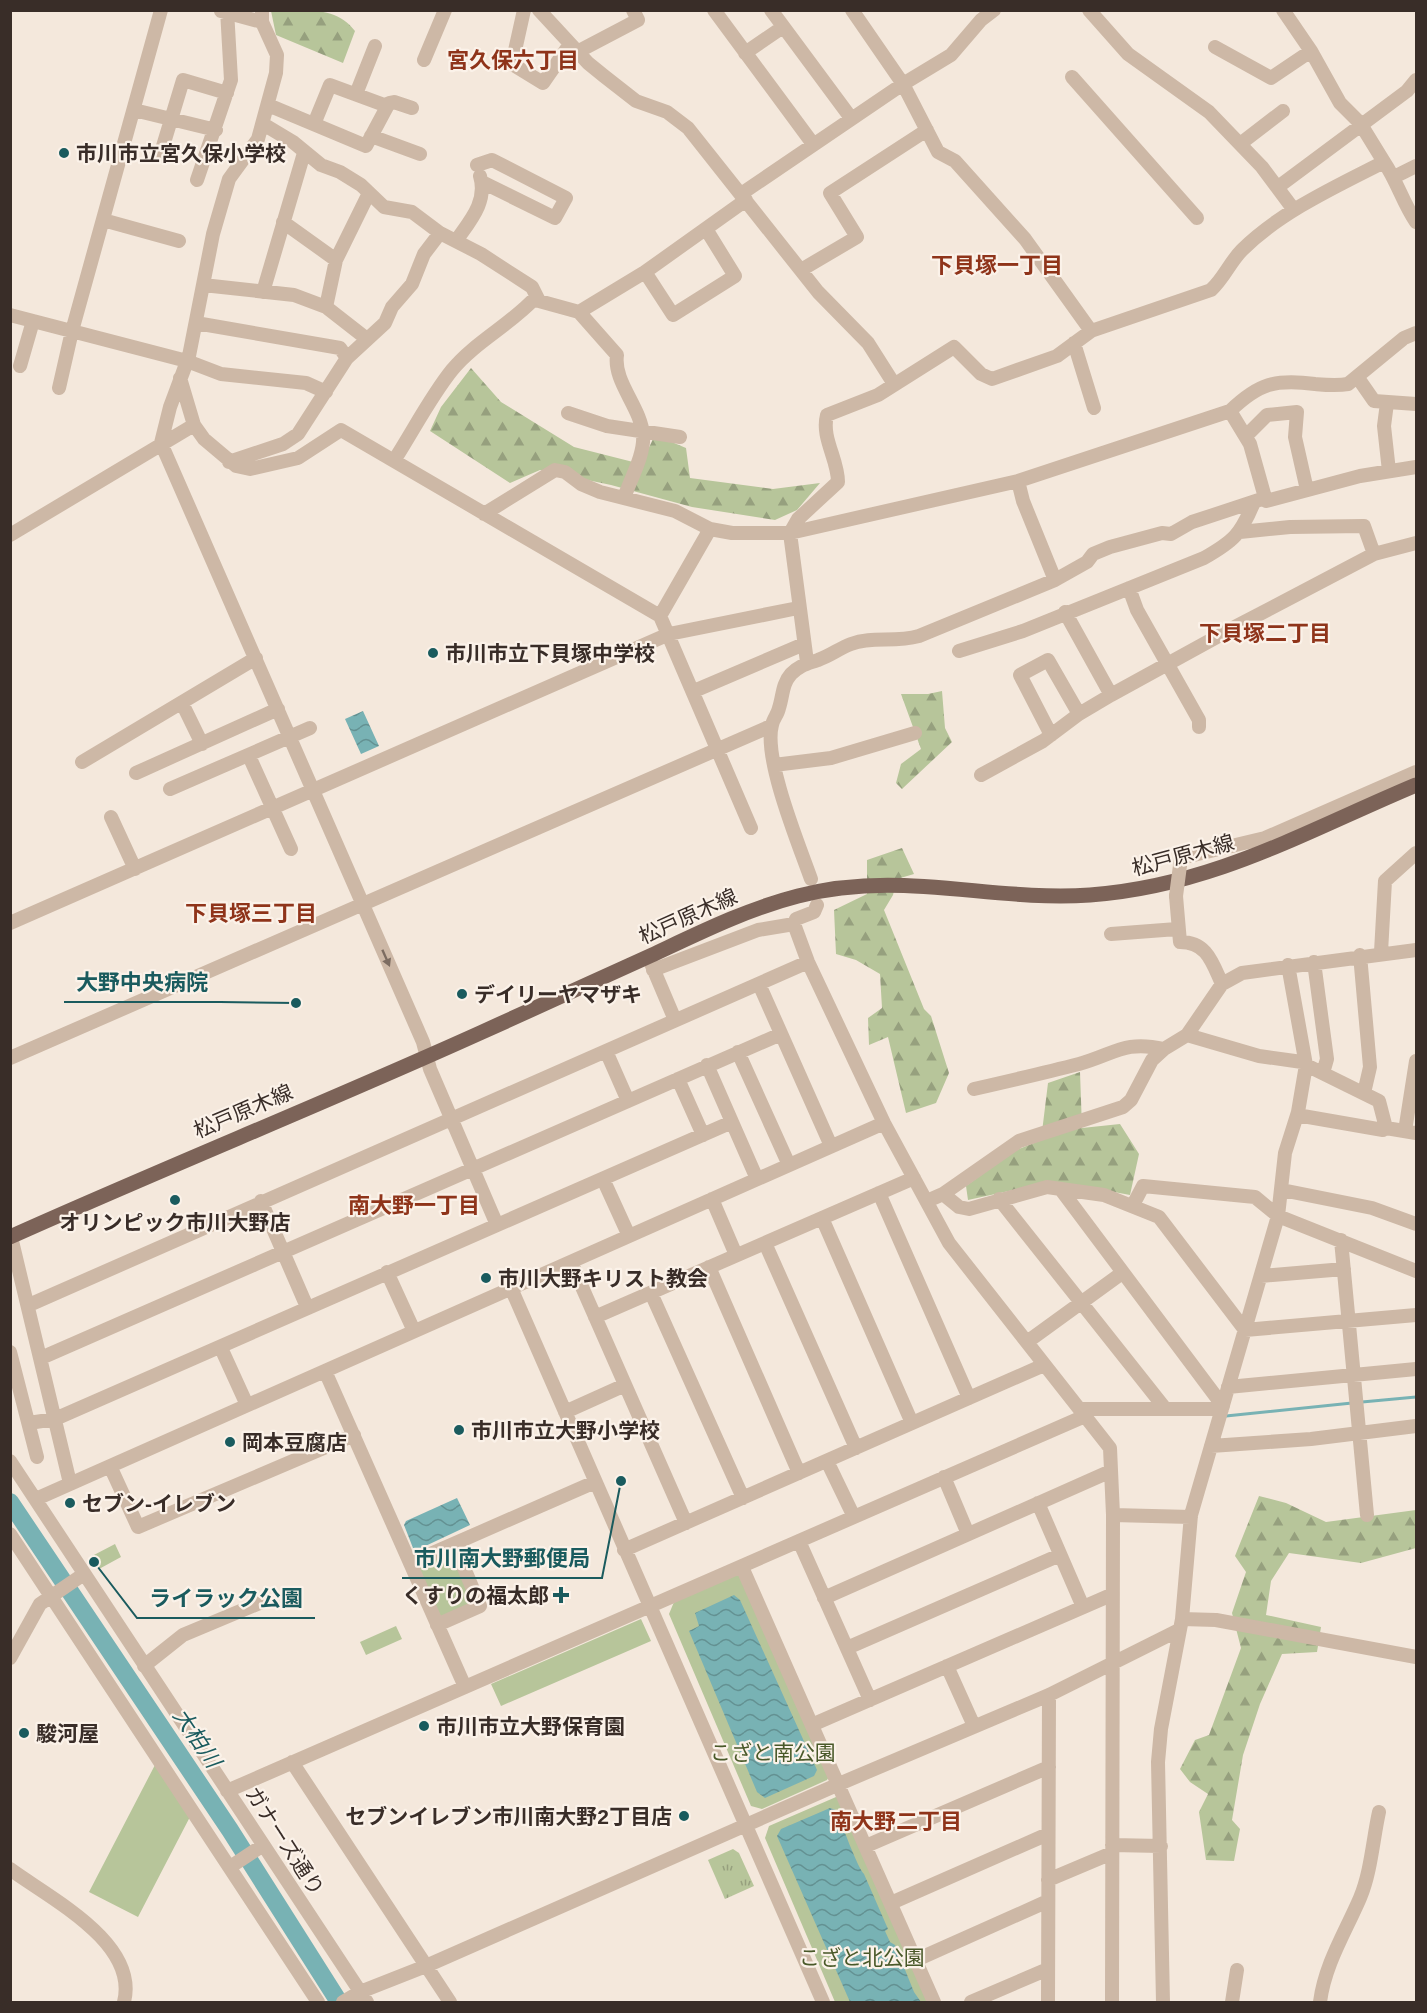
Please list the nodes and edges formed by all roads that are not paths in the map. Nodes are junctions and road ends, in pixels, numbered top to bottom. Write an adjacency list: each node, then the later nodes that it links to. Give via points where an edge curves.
1 (161, 10): 30 (street)
2 (446, 10): 21 (street)
3 (524, 10): 18 (street, via 512,64 543,83)
4 (539, 10): 18 (street)
5 (633, 10): 18 (street, via 638,20)
6 (714, 10): 20 (street)
7 (771, 10): 15 (street)
8 (852, 10): 24 (street)
9 (994, 10): 13 (street)
10 (1089, 10): 41 (street, via 1128,54 1209,112)
11 (1283, 10): 19 (street)
12 (225, 11): 14 (street); 25 (street, via 231,80)
13 (977, 15): 24 (street, via 951,56)
14 (262, 16): 27 (street, via 277,56)
15 (783, 27): 20 (street); 32 (street)
16 (375, 46): 26 (street)
17 (1215, 47): 19 (street, via 1271,78)
18 (575, 48): 52 (street, via 636,101 667,112 688,128)
19 (1311, 51): 34 (street, via 1340,103)
20 (745, 53): 40 (street)
21 (424, 60)
22 (1072, 78): 54 (street)
23 (1416, 80): 34 (street)
24 (903, 84): 32 (street); 38 (street)
25 (227, 93): 33 (street, via 183,80); 37 (street)
26 (356, 94): 28 (street); 36 (street, via 330,85)
27 (268, 105): 35 (street); 36 (street)
28 (387, 106): 29 (street, via 394,102); 39 (street)
29 (412, 108)
30 (134, 110): 33 (street); 55 (street)
31 (1283, 111): 41 (street)
32 (851, 118): 40 (street)
33 (172, 120): 37 (street); 44 (street)
34 (1360, 123): 45 (street); 50 (street)
35 (263, 124): 42 (street); 65 (street, via 258,139 229,179)
36 (314, 124): 39 (street, via 366,146)
37 (216, 130): 48 (street)
38 (927, 130): 63 (street, via 830,193 857,237); 74 (street, via 938,152 955,160 1025,239)
39 (371, 136): 43 (street)
40 (813, 144): 52 (street)
41 (1240, 144): 50 (street)
42 (304, 153): 51 (street); 56 (street)
43 (420, 154)
44 (160, 156)
45 (1384, 162): 47 (street); 53 (street)
46 (1416, 166): 47 (street)
47 (1394, 177): 57 (street, via 1402,201)
48 (197, 180)
49 (482, 182): 49 (street, via 476,163 492,160 566,198 555,218); 61 (street, via 478,209)
50 (1278, 187): 53 (street)
51 (369, 193): 59 (street, via 384,207 412,212); 62 (street)
52 (743, 197): 58 (street); 63 (street)
53 (1294, 210): 74 (street, via 1242,251 1211,290)
54 (1197, 218)
55 (103, 220): 60 (street); 73 (street)
56 (283, 222): 62 (street); 66 (street)
57 (1416, 222)
58 (706, 229): 64 (street); 64 (street, via 735,276 673,315)
59 (440, 233): 61 (street); 76 (street, via 385,322)
60 (179, 241)
61 (456, 242): 67 (street, via 532,287)
62 (336, 260): 68 (street)
63 (801, 270): 83 (street, via 838,315 868,343)
64 (645, 272): 69 (street)
65 (203, 285): 66 (street); 72 (street)
66 (263, 292): 68 (street, via 294,296)
67 (535, 298): 69 (street); 96 (street, via 517,318 451,371)
68 (326, 308): 76 (street)
69 (579, 312): 92 (street, via 617,355 616,366)
70 (10, 315): 71 (street)
71 (33, 321): 73 (street); 80 (street)
72 (196, 323): 78 (street, via 340,348); 79 (street)
73 (72, 331): 79 (street); 84 (street)
74 (1090, 332): 77 (street)
75 (1416, 333): 82 (street, via 1404,338)
76 (367, 339): 78 (street)
77 (1074, 343): 83 (street, via 1057,356 992,379 981,374 954,347); 88 (street)
78 (347, 358): 85 (street)
79 (187, 361): 81 (street); 85 (street, via 221,374 306,383)
80 (20, 366)
81 (180, 378): 91 (street); 95 (street)
82 (1358, 378): 86 (street, via 1374,401); 89 (street, via 1339,386 1295,381 1265,384)
83 (894, 384): 107 (street, via 827,415 824,426 838,482 798,519)
84 (59, 388)
85 (326, 392): 97 (street, via 298,434 283,444)
86 (1387, 403): 87 (street); 99 (street, via 1384,426)
87 (1416, 404)
88 (1094, 408)
89 (1230, 411): 93 (street); 100 (street)
90 (568, 413): 92 (street, via 607,426)
91 (194, 425): 95 (street); 97 (street)
92 (643, 431): 94 (street); 102 (street, via 643,443)
93 (1246, 436): 101 (street, via 1266,415 1297,412 1295,437); 103 (street)
94 (680, 437)
95 (161, 443): 108 (street); 119 (street)
96 (395, 459): 97 (street, via 341,430 286,462 250,469); 104 (street)
97 (229, 462)
98 (1416, 467): 99 (street)
99 (1389, 471): 101 (street)
100 (1018, 482): 107 (street); 111 (street)
101 (1307, 490): 103 (street)
102 (624, 498): 104 (street, via 600,492 555,470); 105 (street, via 675,512)
103 (1259, 500): 106 (street); 111 (street, via 1192,522 1171,534 1110,547)
104 (484, 514): 115 (street)
105 (710, 529): 107 (street); 115 (street)
106 (1240, 532): 110 (street, via 1290,526 1364,526); 112 (street, via 1232,542 1204,558)
107 (790, 533): 113 (street)
108 (10, 535)
109 (1416, 543): 110 (street)
110 (1374, 554): 121 (street)
111 (1055, 580): 120 (street, via 919,636 899,642 878,639 854,643)
112 (1128, 588): 114 (street); 121 (street)
113 (798, 608): 116 (street); 117 (street)
114 (1065, 612): 118 (street, via 1023,631); 123 (street)
115 (660, 616): 116 (street)
116 (669, 634): 122 (street); 143 (street)
117 (804, 644): 120 (street); 122 (street)
118 (959, 651)
119 (256, 658): 124 (street); 125 (street)
120 (807, 662): 127 (street, via 787,679)
121 (1166, 664): 123 (street); 128 (street)
122 (694, 691): 134 (street)
123 (1111, 695): 126 (street)
124 (183, 703): 133 (street); 136 (street)
125 (278, 709): 132 (street); 133 (street)
126 (1079, 714): 131 (street); 131 (street, via 1048,660 1020,675)
127 (771, 726): 134 (street); 137 (street)
128 (1199, 727)
129 (310, 728): 132 (street)
130 (915, 733): 137 (street, via 831,758)
131 (1051, 735): 140 (street)
132 (291, 738): 135 (street); 143 (street)
133 (202, 744): 139 (street)
134 (717, 749): 146 (street); 151 (street)
135 (249, 756): 142 (street); 144 (street)
136 (82, 762)
137 (774, 765): 150 (street)
138 (1416, 772): 155 (street, bridge, via 1265,838 1181,858)
139 (136, 773)
140 (981, 776)
141 (1416, 785): 162 (main road, 松戸原木線, via 1222,870 1176,882 1086,896 897,884 842,887 768,905)
142 (170, 789)
143 (315, 791): 144 (street); 151 (street)
144 (274, 809): 147 (street); 149 (street)
145 (111, 817): 149 (street)
146 (751, 828)
147 (291, 849)
148 (1416, 853): 158 (street, via 1385,881)
149 (135, 869): 153 (street)
150 (811, 879)
151 (363, 904): 172 (street, one-way to 172); 173 (street)
152 (817, 905): 154 (street, via 814,912)
153 (10, 923)
154 (794, 924): 160 (street); 162 (street, via 758,930)
155 (1177, 929): 156 (street); 165 (street, via 1180,942 1201,946)
156 (1111, 934)
157 (1416, 950): 158 (street)
158 (1381, 952): 159 (street)
159 (1360, 955): 161 (street); 180 (street, via 1370,1067)
160 (807, 962): 164 (street); 185 (street)
161 (1314, 962): 163 (street); 177 (street, via 1327,1059)
162 (650, 963): 166 (street); 172 (main road, 松戸原木線)
163 (1288, 965): 165 (street, via 1242,973); 176 (street)
164 (759, 984): 166 (street); 167 (street)
165 (1222, 984): 168 (street)
166 (675, 1020): 170 (street)
167 (781, 1034): 171 (street); 189 (street)
168 (1187, 1035): 169 (street); 176 (street)
169 (1164, 1048): 179 (street, via 1129,1045 1082,1063); 198 (street, via 1152,1060 1131,1100 1123,1107 1019,1141)
170 (606, 1051): 181 (street); 183 (street)
171 (738, 1052): 175 (street); 190 (street)
172 (427, 1057): 183 (street); 209 (main road, 松戸原木線)
173 (10, 1058)
174 (1416, 1061): 187 (street)
175 (707, 1065): 178 (street); 184 (street)
176 (1306, 1065): 177 (street); 182 (street)
177 (1323, 1073): 180 (street)
178 (678, 1078): 181 (street); 188 (street)
179 (974, 1089)
180 (1364, 1093): 186 (street, via 1379,1101)
181 (628, 1101): 191 (street)
182 (1297, 1115): 186 (street); 195 (street, via 1285,1153)
183 (452, 1119): 191 (street); 201 (street)
184 (732, 1122): 188 (street); 194 (street)
185 (884, 1123): 189 (street); 192 (street)
186 (1386, 1128): 187 (street)
187 (1411, 1132)
188 (703, 1135): 193 (street)
189 (831, 1146): 190 (street)
190 (789, 1165): 194 (street)
191 (473, 1168): 207 (street); 212 (street)
192 (914, 1178): 197 (street); 202 (street)
193 (603, 1179): 207 (street); 208 (street)
194 (757, 1179): 199 (street)
195 (1282, 1190): 204 (street); 206 (street, via 1372,1208)
196 (1062, 1191): 200 (street, via 1047,1187); 203 (street, via 1104,1195); 219 (street)
197 (879, 1193): 205 (street); 241 (street)
198 (943, 1194): 200 (street, via 959,1207 969,1209); 202 (street)
199 (712, 1199): 208 (street); 213 (street)
200 (999, 1199): 223 (street)
201 (261, 1201): 212 (street); 224 (street)
202 (927, 1201): 231 (street, via 949,1243)
203 (1133, 1206): 204 (street, via 1143,1186 1255,1197); 229 (street, via 1159,1217)
204 (1278, 1216): 210 (street); 220 (street)
205 (822, 1218): 211 (street); 249 (street)
206 (1416, 1224)
207 (497, 1225): 218 (street)
208 (629, 1236): 214 (street)
209 (10, 1237): 224 (street)
210 (1341, 1240): 216 (street); 217 (street)
211 (765, 1243): 213 (street); 254 (street)
212 (283, 1251): 225 (street); 234 (street)
213 (736, 1256): 215 (street)
214 (571, 1262): 221 (street); 227 (street)
215 (709, 1267): 222 (street); 260 (street)
216 (1344, 1269): 220 (street); 228 (street)
217 (1416, 1271)
218 (387, 1272): 225 (street); 230 (street)
219 (1122, 1273): 223 (street); 244 (street)
220 (1261, 1276): 229 (street)
221 (511, 1288): 230 (street); 245 (street)
222 (651, 1293): 227 (street); 264 (street)
223 (1081, 1303): 231 (street); 243 (street)
224 (29, 1305): 234 (street)
225 (307, 1307): 232 (street)
226 (1416, 1315): 228 (street)
227 (595, 1317): 239 (street)
228 (1349, 1321): 229 (street); 238 (street)
229 (1245, 1330): 240 (street)
230 (414, 1331): 237 (street)
231 (1027, 1342): 235 (street)
232 (220, 1348): 242 (street); 247 (street)
233 (10, 1352): 248 (street)
234 (40, 1358): 247 (street)
235 (1044, 1365): 241 (street); 246 (street)
236 (1416, 1369): 238 (street)
237 (325, 1371): 242 (street); 252 (street)
238 (1354, 1375): 240 (street); 251 (street)
239 (625, 1385): 245 (street); 271 (street)
240 (1228, 1387): 244 (street)
241 (969, 1398): 249 (street)
242 (247, 1405): 258 (street)
243 (1164, 1407): 244 (street); 246 (street)
244 (1222, 1408): 253 (street)
245 (565, 1412): 262 (street)
246 (1082, 1412): 259 (street, via 1110,1448); 261 (street)
247 (55, 1419): 248 (street); 263 (street)
248 (28, 1423): 255 (street)
249 (912, 1423): 254 (street)
250 (1416, 1426): 251 (street)
251 (1359, 1433): 253 (street); 268 (street)
252 (354, 1435): 258 (street, via 138,1527); 278 (street)
253 (1211, 1446): 270 (street)
254 (856, 1448): 257 (street)
255 (37, 1457)
256 (10, 1461): 265 (street, ガナーズ通り)
257 (827, 1461): 260 (street); 269 (street)
258 (110, 1466): 263 (street)
259 (1111, 1471): 266 (street); 267 (street)
260 (799, 1473): 264 (street)
261 (944, 1478): 269 (street); 273 (street)
262 (595, 1482): 275 (street); 276 (street)
263 (70, 1483): 265 (street)
264 (743, 1498): 271 (street)
265 (36, 1499): 280 (street, ガナーズ通り)
266 (1038, 1503): 273 (street); 277 (street)
267 (1113, 1515): 270 (street); 281 (street)
268 (1366, 1515)
269 (854, 1517): 274 (street)
270 (1191, 1517): 287 (street)
271 (686, 1523): 276 (street)
272 (10, 1534): 282 (street)
273 (968, 1534): 283 (street)
274 (799, 1541): 279 (street); 283 (street)
275 (454, 1544): 278 (street); 288 (street, via 480,1606)
276 (624, 1550): 285 (street)
277 (1060, 1555): 286 (street); 289 (street)
278 (410, 1563): 288 (street)
279 (742, 1567): 285 (street); 298 (street)
280 (84, 1574): 282 (street); 293 (street, ガナーズ通り)
281 (1111, 1595): 286 (street); 292 (street)
282 (50, 1596): 291 (street, via 33,1613); 311 (street)
283 (824, 1598): 289 (street)
284 (261, 1601): 293 (street, via 183,1635)
285 (649, 1607): 295 (street); 305 (street)
286 (1083, 1607): 294 (street)
287 (1181, 1624): 290 (street, via 1216,1620); 292 (street); 309 (street, via 1158,1762)
288 (437, 1625): 295 (street)
289 (847, 1648): 297 (street)
290 (1416, 1657)
291 (10, 1658)
292 (1113, 1662): 296 (street); 310 (street)
293 (144, 1666): 303 (street, ガナーズ通り)
294 (947, 1666): 297 (street); 299 (street)
295 (465, 1687): 300 (street)
296 (1049, 1695): 299 (street); 301 (street)
297 (870, 1700): 298 (street)
298 (813, 1724): 302 (street)
299 (974, 1726): 302 (street)
300 (292, 1762): 303 (street); 317 (street)
301 (1048, 1767): 306 (street); 308 (street)
302 (839, 1784): 305 (street); 308 (street)
303 (227, 1791): 307 (street, ガナーズ通り)
304 (1379, 1812): 332 (street, via 1361,1897 1322,1984)
305 (746, 1826): 317 (street); 325 (street)
306 (1048, 1834): 313 (street); 315 (street)
307 (262, 1846): 311 (street); 320 (street, ガナーズ通り)
308 (866, 1846): 315 (street)
309 (1161, 1846): 310 (street); 330 (street)
310 (1112, 1849): 313 (street); 329 (street)
311 (230, 1868): 322 (street)
312 (10, 1869): 321 (street, via 111,1946 127,1982)
313 (1048, 1880): 314 (street)
314 (1048, 1901): 316 (street); 318 (street)
315 (891, 1903): 316 (street)
316 (916, 1960): 326 (street)
317 (426, 1966): 320 (street); 324 (street)
318 (1048, 1969): 327 (street); 328 (street)
319 (1237, 1970): 331 (street)
320 (363, 1997): 323 (street)
321 (124, 2002)
322 (318, 2002)
323 (343, 2002)
324 (450, 2002)
325 (823, 2002)
326 (934, 2002)
327 (971, 2002)
328 (1048, 2002)
329 (1113, 2002)
330 (1163, 2002)
331 (1232, 2002)
332 (1320, 2002)

